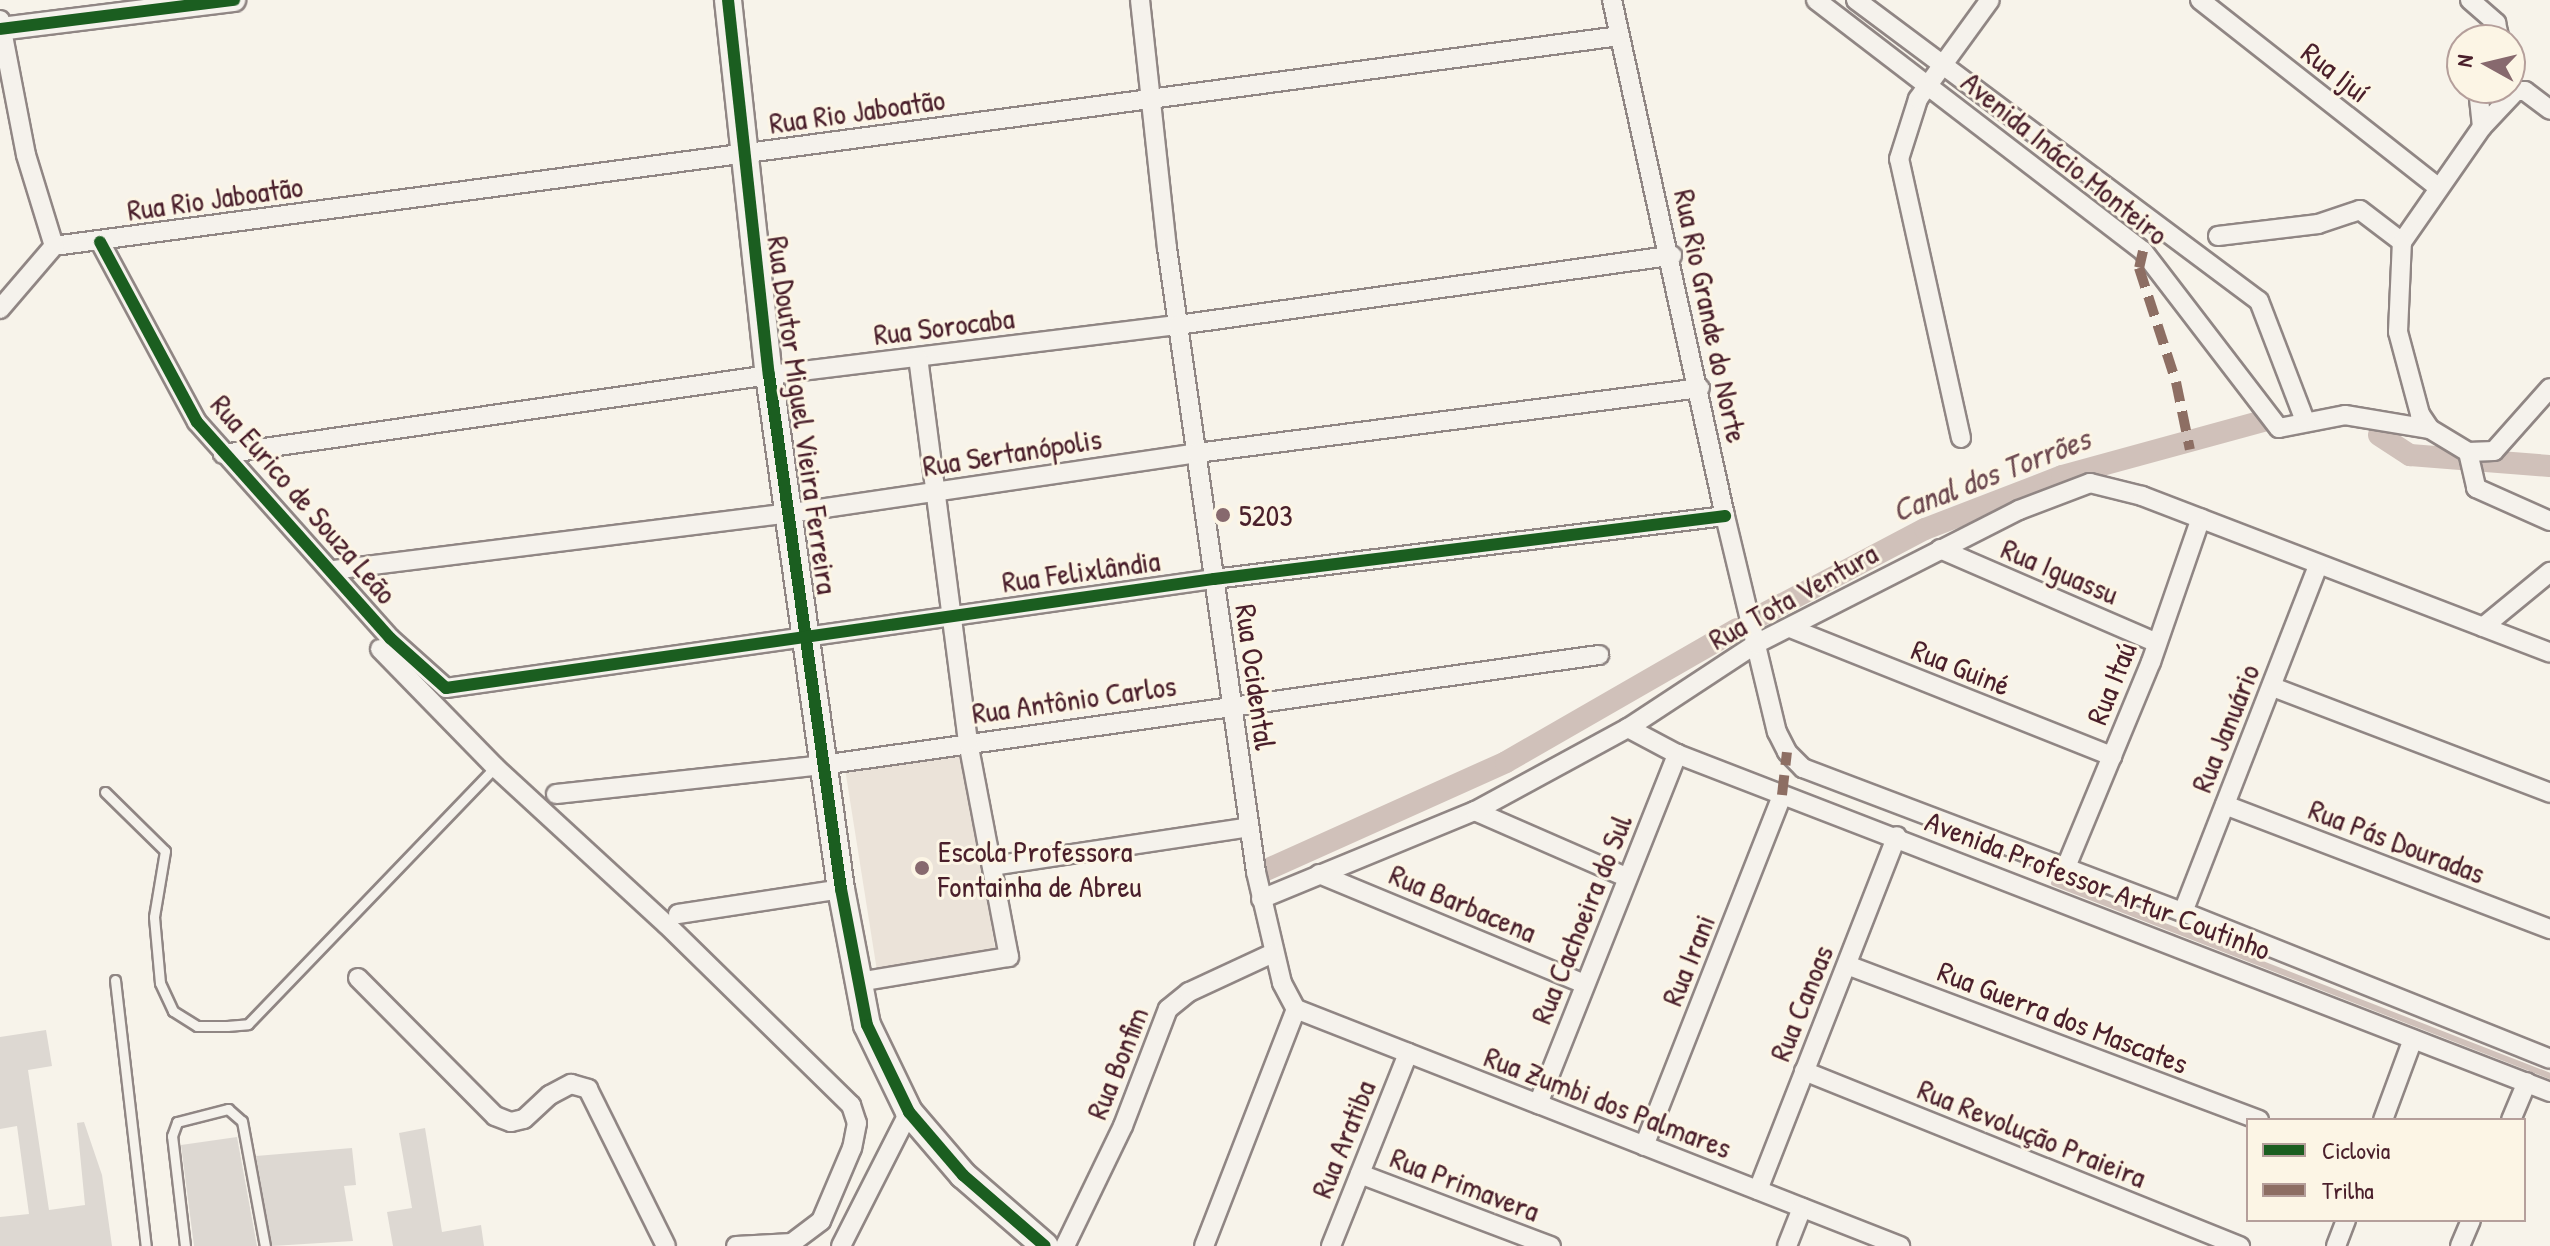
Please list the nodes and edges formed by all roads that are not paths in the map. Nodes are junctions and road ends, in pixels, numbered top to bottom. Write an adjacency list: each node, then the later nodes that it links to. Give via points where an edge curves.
1 (234, 0): 11 (street)
2 (728, 0): 19 (main road, Rua Doutor Miguel Vieira Ferreira)
3 (1140, 0): 15 (street, Rua Ocidental)
4 (1612, 0): 12 (street, Rua Rio Grande do Norte)
5 (1816, 0): 14 (street, Avenida Inácio Monteiro)
6 (1856, 0): 13 (street, Avenida Inácio Monteiro)
7 (1990, 0): 13 (street)
8 (2200, 0): 20 (street, Rua Ijuí)
9 (2470, 0): 10 (street)
10 (2496, 24)
11 (1, 26): 24 (street, via 26,155)
12 (1619, 36): 15 (street, Rua Rio Jaboatão); 25 (street, Rua Rio Grande do Norte)
13 (1943, 63): 14 (street); 32 (street, Avenida Inácio Monteiro, via 2259,301)
14 (1928, 83): 32 (street, Avenida Inácio Monteiro, via 2143,251 2279,428); 34 (street, via 1908,118 1899,159)
15 (1152, 98): 19 (street, Rua Rio Jaboatão); 27 (street, Rua Ocidental)
16 (2480, 104): 18 (street)
17 (2550, 110): 18 (street, via 2525,91 2516,91)
18 (2482, 127): 20 (street)
19 (741, 156): 22 (street, Rua Rio Jaboatão); 29 (main road, Rua Doutor Miguel Vieira Ferreira)
20 (2438, 187): 23 (street)
21 (2218, 236): 23 (street, via 2318,224 2360,210)
22 (100, 242): 24 (street, Rua Rio Jaboatão); 36 (street, Rua Eurico de Souza Leão, via 197,422)
23 (2402, 242): 33 (street, via 2398,332 2416,401)
24 (54, 246): 26 (street)
25 (1672, 256): 27 (street, Rua Sorocaba); 30 (street, Rua Rio Grande do Norte)
26 (0, 309)
27 (1178, 325): 28 (street, Rua Sorocaba); 35 (street, Rua Ocidental)
28 (918, 359): 29 (street, Rua Sorocaba); 38 (street)
29 (769, 375): 36 (street, Rua Sorocaba); 39 (main road, Rua Doutor Miguel Vieira Ferreira)
30 (1700, 388): 35 (street, Rua Sertanópolis); 40 (street, Rua Rio Grande do Norte)
31 (2550, 388): 37 (street, via 2494,451)
32 (2305, 421): 33 (street, via 2345,415)
33 (2430, 429): 37 (street)
34 (1961, 438)
35 (1197, 453): 38 (street, Rua Sertanópolis); 47 (street, Rua Ocidental)
36 (223, 454): 45 (street, Rua Eurico de Souza Leão)
37 (2468, 454): 42 (street, via 2471,481 2481,492)
38 (934, 493): 39 (street, Rua Sertanópolis); 48 (street)
39 (791, 513): 45 (street, Rua Sertanópolis); 51 (main road, Rua Doutor Miguel Vieira Ferreira)
40 (1725, 516): 47 (street, Rua Felixlândia); 53 (street, Rua Rio Grande do Norte)
41 (2201, 518): 43 (street, Rua Tota Ventura, via 2090,483); 44 (street, Rua Tota Ventura); 52 (street, Rua Itaú)
42 (2550, 521)
43 (1940, 549): 50 (street, Rua Tota Ventura); 52 (street, Rua Iguassu)
44 (2318, 565): 49 (street, Rua Tota Ventura); 57 (street, Rua Januário)
45 (333, 570): 58 (street, Rua Eurico de Souza Leão, via 390,638)
46 (2550, 572): 49 (street)
47 (1214, 579): 48 (street, Rua Felixlândia); 59 (street, Rua Ocidental)
48 (953, 615): 51 (street, Rua Felixlândia); 61 (street)
49 (2483, 627): 55 (street, Rua Tota Ventura)
50 (1790, 628): 53 (street, Rua Tota Ventura); 63 (street, Rua Guiné)
51 (808, 637): 58 (street, Rua Felixlândia); 64 (main road, Rua Doutor Miguel Vieira Ferreira)
52 (2157, 643): 63 (street, Rua Itaú)
53 (1756, 644): 60 (street, Rua Tota Ventura); 75 (street, Avenida Professor Artur Coutinho, via 1777,732 1803,768)
54 (380, 649): 65 (street)
55 (2550, 653)
56 (1599, 655): 59 (street, Rua Antônio Carlos)
57 (2273, 687): 67 (street); 70 (street, Rua Januário)
58 (446, 688)
59 (1231, 704): 61 (street, Rua Antônio Carlos); 72 (street, Rua Ocidental)
60 (1628, 728): 62 (street, Avenida Professor Artur Coutinho); 71 (street, Rua Tota Ventura)
61 (968, 742): 64 (street, Rua Antônio Carlos); 74 (street)
62 (1677, 754): 69 (street, Avenida Professor Artur Coutinho); 77 (street, Rua Cachoeira do Sul)
63 (2112, 756): 75 (street, Rua Itaú)
64 (822, 765): 68 (street, Rua Antônio Carlos); 78 (main road, Rua Doutor Miguel Vieira Ferreira)
65 (495, 767): 66 (lane, via 248,1024 227,1026 197,1026 173,1011 160,983 154,917 165,851); 111 (street, via 666,924 856,1113 852,1148 812,1232 792,1243)
66 (105, 792)
67 (2550, 793)
68 (556, 794)
69 (1782, 795): 73 (street, Avenida Professor Artur Coutinho); 101 (street, Rua Irani)
70 (2225, 805): 80 (street, Rua Januário); 82 (street, Rua Pás Douradas)
71 (1475, 811): 76 (street, Rua Tota Ventura); 77 (street)
72 (1249, 827): 74 (street); 79 (street, Rua Ocidental)
73 (1897, 836): 84 (street, Rua Canoas); 90 (street, Avenida Professor Artur Coutinho)
74 (992, 866): 87 (street, via 1008,947 1004,962)
75 (2066, 867): 80 (street, Avenida Professor Artur Coutinho)
76 (1319, 874): 79 (street, Rua Tota Ventura); 88 (street, Rua Barbacena)
77 (1626, 877): 88 (street, Rua Cachoeira do Sul)
78 (841, 889): 81 (street); 87 (main road, Rua Doutor Miguel Vieira Ferreira)
79 (1261, 899): 83 (street, Rua Ocidental)
80 (2183, 912): 92 (street, Avenida Professor Artur Coutinho)
81 (678, 914)
82 (2550, 929)
83 (1273, 953): 89 (street, Rua Ocidental); 114 (street, Rua Bonfim, via 1189,992 1168,1009 1123,1126)
84 (1847, 965): 93 (street, Rua Canoas); 98 (street, Rua Guerra dos Mascates)
85 (358, 978): 110 (street, via 495,1116 511,1122 524,1119 571,1084 588,1089)
86 (115, 980): 107 (lane)
87 (859, 982): 97 (main road, Rua Doutor Miguel Vieira Ferreira, via 872,1037)
88 (1585, 984): 96 (street, Rua Cachoeira do Sul)
89 (1296, 1009): 91 (street, Rua Zumbi dos Palmares); 115 (street)
90 (2413, 1039): 94 (street, Avenida Professor Artur Coutinho); 99 (street)
91 (1408, 1053): 96 (street, Rua Zumbi dos Palmares); 102 (street, Rua Aratiba)
92 (2550, 1059)
93 (1804, 1071): 103 (street, Rua Canoas); 120 (street, Rua Revolução Praieira)
94 (2527, 1082): 95 (street, Avenida Professor Artur Coutinho); 100 (street)
95 (2550, 1092)
96 (1538, 1104): 101 (street, Rua Zumbi dos Palmares)
97 (909, 1112): 112 (street); 113 (main road, Rua Doutor Miguel Vieira Ferreira, via 963,1175)
98 (2254, 1118)
99 (2384, 1118)
100 (2512, 1118)
101 (1644, 1146): 103 (street, Rua Zumbi dos Palmares)
102 (1360, 1174): 116 (street, Rua Aratiba); 117 (street, Rua Primavera)
103 (1758, 1190): 104 (street, Rua Zumbi dos Palmares)
104 (1802, 1208): 118 (street); 119 (street, Rua Zumbi dos Palmares)
105 (2345, 1222): 121 (street)
106 (2470, 1222): 122 (street)
107 (146, 1246)
108 (185, 1246): 109 (lane, via 172,1136 177,1122 228,1109 242,1121)
109 (265, 1246)
110 (666, 1246)
111 (736, 1246)
112 (841, 1246)
113 (1045, 1246)
114 (1065, 1246)
115 (1204, 1246)
116 (1331, 1246)
117 (1551, 1246)
118 (1787, 1246)
119 (1900, 1246)
120 (2240, 1246)
121 (2336, 1246)
122 (2460, 1246)

